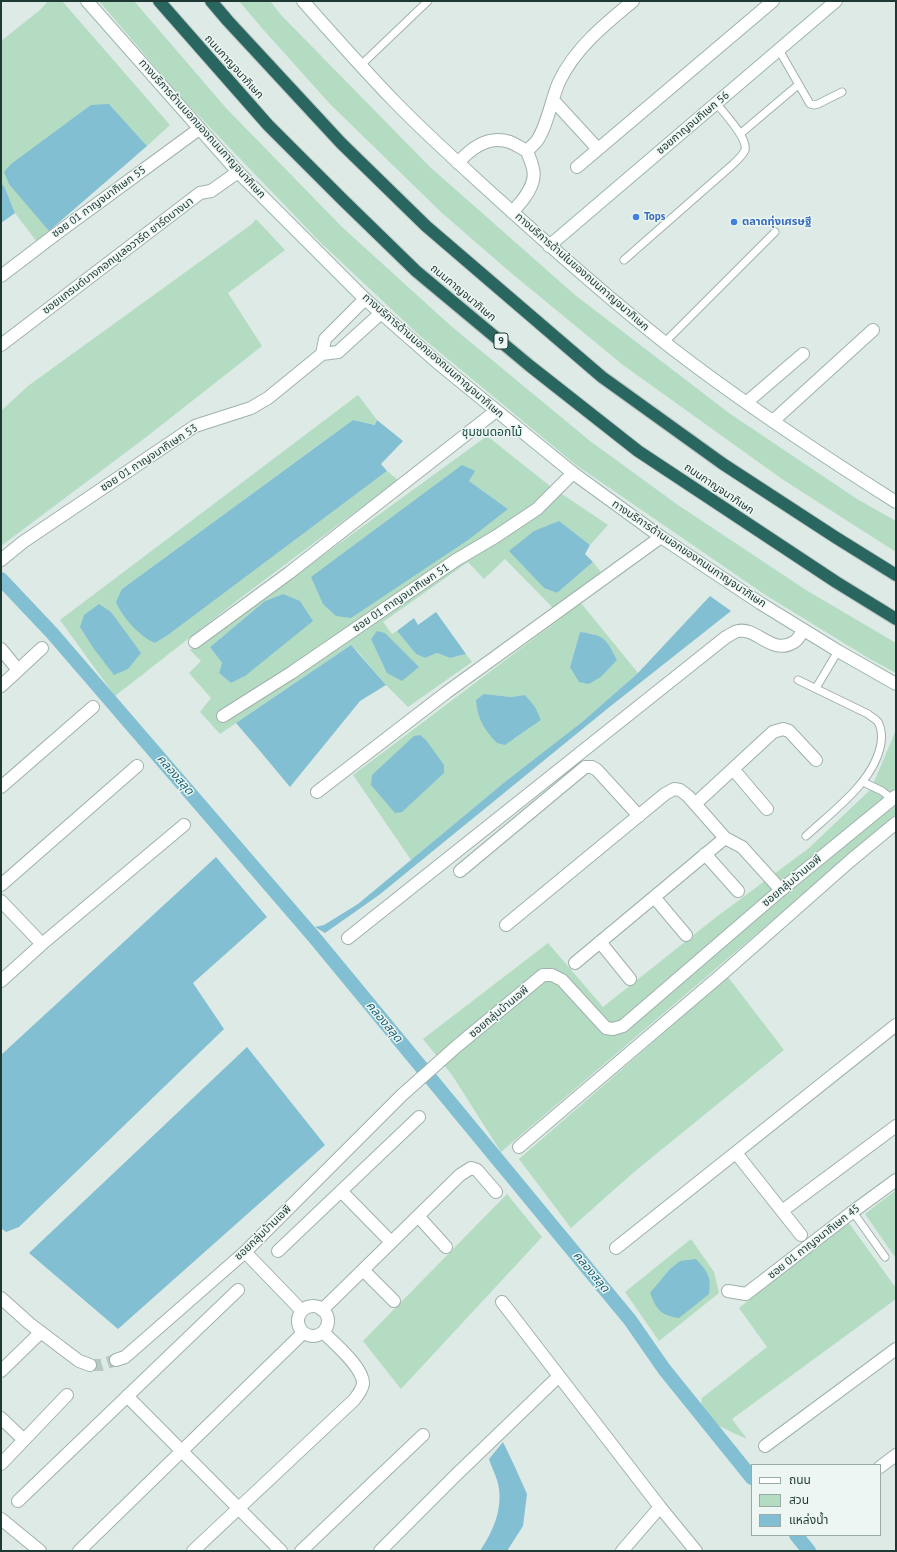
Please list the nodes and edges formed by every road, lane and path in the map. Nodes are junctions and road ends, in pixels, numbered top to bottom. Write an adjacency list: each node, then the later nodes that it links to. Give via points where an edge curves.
1 (87, 1): 15 (street, ทางบริการด้านนอกของถนนกาญจนาภิเษก)
2 (159, 1): 42 (highway, ถนนกาญจนาภิเษก / 9, via 268,124 344,200 416,270 530,366 638,451)
3 (211, 1): 41 (highway, ถนนกาญจนาภิเษก, via 341,143 426,226 602,377 723,464)
4 (302, 1): 10 (street, ทางบริการด้านในของถนนกาญจนาภิเษก)
5 (428, 1): 10 (lane)
6 (633, 1): 13 (street, via 602,27 576,54 559,82)
7 (774, 1): 17 (street)
8 (836, 1): 9 (street, ซอยกาญจนภิเษก 56)
9 (779, 50): 11 (lane); 14 (street, ซอยกาญจนภิเษก 56)
10 (361, 65): 19 (street, ทางบริการด้านในของถนนกาญจนาภิเษก)
11 (798, 85): 12 (lane, via 810,104 814,105); 16 (lane)
12 (842, 92)
13 (553, 100): 17 (street); 18 (street, via 536,142)
14 (716, 103): 16 (lane); 24 (street, ซอยกาญจนภิเษก 56)
15 (199, 128): 21 (street, ทางบริการด้านนอกของถนนกาญจนาภิเษก); 26 (street, ซอย 01 กาญจนากิเษก 55)
16 (740, 134): 25 (lane, via 745,146 742,156)
17 (598, 149): 20 (street)
18 (527, 151): 19 (street, via 510,142 490,140 468,152); 22 (street, via 534,170 531,186 524,201)
19 (458, 164): 22 (street, ทางบริการด้านในของถนนกาญจนาภิเษก)
20 (577, 167)
21 (238, 172): 27 (street, ทางบริการด้านนอกของถนนกาญจนาภิเษก); 31 (street, ซอยแกรนด์บางกอกบูเลอวาร์ด ยาร์ดบางนา, via 211,191 200,194)
22 (512, 212): 24 (street, ทางบริการด้านในของถนนกาญจนาภิเษก)
23 (775, 232): 30 (lane)
24 (549, 246): 30 (street, ทางบริการด้านในของถนนกาญจนาภิเษก)
25 (624, 260)
26 (1, 276)
27 (365, 299): 28 (street, ทางบริการด้านนอกของถนนกาญจนาภิเษก); 32 (street, via 325,339)
28 (381, 313): 32 (street, ซอย 01 กาญจนากิเษก 53, via 338,352); 35 (street, ทางบริการด้านนอกของถนนกาญจนาภิเษก)
29 (874, 330): 36 (street)
30 (665, 342): 34 (street, ทางบริการด้านในของถนนกาญจนาภิเษก)
31 (1, 345)
32 (322, 354): 40 (street, ซอย 01 กาญจนากิเษก 53, via 268,398 251,408 195,426 23,542)
33 (803, 354): 34 (street)
34 (746, 402): 36 (street, ทางบริการด้านในของถนนกาญจนาภิเษก)
35 (496, 411): 37 (street, ทางบริการด้านนอกของถนนกาญจนาภิเษก); 44 (street, via 289,573)
36 (773, 421): 38 (street, ทางบริการด้านในของถนนกาญจนาภิเษก)
37 (573, 473): 39 (street, ทางบริการด้านนอกของถนนกาญจนาภิเษก); 54 (street, ซอย 01 กาญจนากิเษก 51, via 537,509 456,560 291,673)
38 (896, 502)
39 (661, 537): 43 (street, ทางบริการด้านนอกของถนนกาญจนาภิเษก); 60 (street, via 447,692)
40 (1, 560)
41 (896, 574)
42 (896, 619)
43 (803, 630): 47 (street, ทางบริการด้านนอกของถนนกาญจนาภิเษก); 78 (street, via 795,642 785,646 778,646 744,631 726,637)
44 (195, 642)
45 (42, 648): 48 (street)
46 (1, 649): 48 (street)
47 (838, 651): 50 (street, ทางบริการด้านนอกของถนนกาญจนาภิเษก); 52 (lane)
48 (18, 670): 51 (street)
49 (798, 680): 52 (lane)
50 (896, 684)
51 (1, 686)
52 (816, 688): 58 (lane, via 868,714 878,722 883,734 880,750)
53 (93, 707): 59 (street)
54 (223, 716)
55 (816, 760): 57 (street, via 790,731 783,729 773,732)
56 (136, 766): 71 (street)
57 (733, 769): 62 (street); 63 (street)
58 (863, 782): 61 (lane); 67 (lane)
59 (1, 787)
60 (317, 792)
61 (894, 797): 72 (street, ซอยกลุ่มบ้านเอพี)
62 (695, 804): 64 (street, via 680,790 674,789); 68 (street)
63 (767, 809)
64 (639, 816): 70 (street, via 598,770 585,767); 76 (street)
65 (896, 823): 87 (street)
66 (184, 825): 80 (street)
67 (806, 836)
68 (725, 838): 69 (street); 72 (street, via 742,847)
69 (706, 854): 73 (street); 74 (street)
70 (460, 871)
71 (1, 885)
72 (781, 890): 100 (street, ซอยกลุ่มบ้านเอพี, via 620,1028 604,1027 562,980 543,975 402,1095)
73 (738, 891)
74 (654, 898): 77 (street); 79 (street)
75 (1, 901): 80 (street)
76 (506, 925)
77 (686, 935)
78 (348, 938)
79 (600, 942): 81 (street); 82 (street)
80 (42, 944): 83 (street)
81 (575, 963)
82 (630, 979)
83 (1, 981)
84 (896, 1025): 88 (street)
85 (420, 1118): 90 (street)
86 (896, 1126): 92 (street)
87 (519, 1147)
88 (736, 1152): 92 (street); 98 (street)
89 (896, 1180): 93 (street, ซอย 01 กาญจนาภิเษก 45)
90 (341, 1191): 96 (street); 99 (street)
91 (496, 1192): 94 (street, via 477,1170 470,1168)
92 (782, 1211): 95 (street)
93 (853, 1212): 101 (lane); 104 (street, ซอย 01 กาญจนาภิเษก 45, via 746,1294)
94 (418, 1216): 96 (street); 97 (street)
95 (801, 1235)
96 (391, 1242): 102 (street)
97 (446, 1247)
98 (616, 1248)
99 (278, 1251)
100 (245, 1252): 109 (street); 114 (street, ซอยกลุ่มบ้านเอพี, via 125,1357)
101 (885, 1257)
102 (363, 1270): 106 (street); 108 (street)
103 (238, 1290): 119 (street)
104 (728, 1291)
105 (1, 1298): 110 (street)
106 (394, 1300)
107 (502, 1302): 117 (street)
108 (322, 1310): 109 (street, via 310,1306); 111 (street, via 328,1321)
109 (302, 1311): 112 (street, via 298,1325)
110 (41, 1332): 115 (street, via 79,1361); 116 (street)
111 (323, 1332): 112 (street, via 317,1336); 130 (street, via 362,1375 361,1391)
112 (303, 1333): 124 (street)
113 (896, 1349): 123 (street)
114 (116, 1360)
115 (90, 1365)
116 (1, 1370)
117 (559, 1376): 129 (street); 137 (street)
118 (68, 1395): 122 (street)
119 (127, 1396): 124 (street); 128 (street)
120 (1, 1418): 122 (street)
121 (423, 1435): 136 (street)
122 (24, 1440): 126 (street)
123 (765, 1446)
124 (182, 1451): 130 (street); 132 (street)
125 (896, 1455): 127 (street)
126 (1, 1464)
127 (881, 1466)
128 (18, 1501)
129 (660, 1507): 138 (street); 139 (street)
130 (239, 1508): 134 (street); 135 (street)
131 (1, 1520): 133 (street)
132 (79, 1550)
133 (40, 1551)
134 (193, 1551)
135 (281, 1551)
136 (301, 1551)
137 (380, 1551)
138 (622, 1551)
139 (696, 1551)

